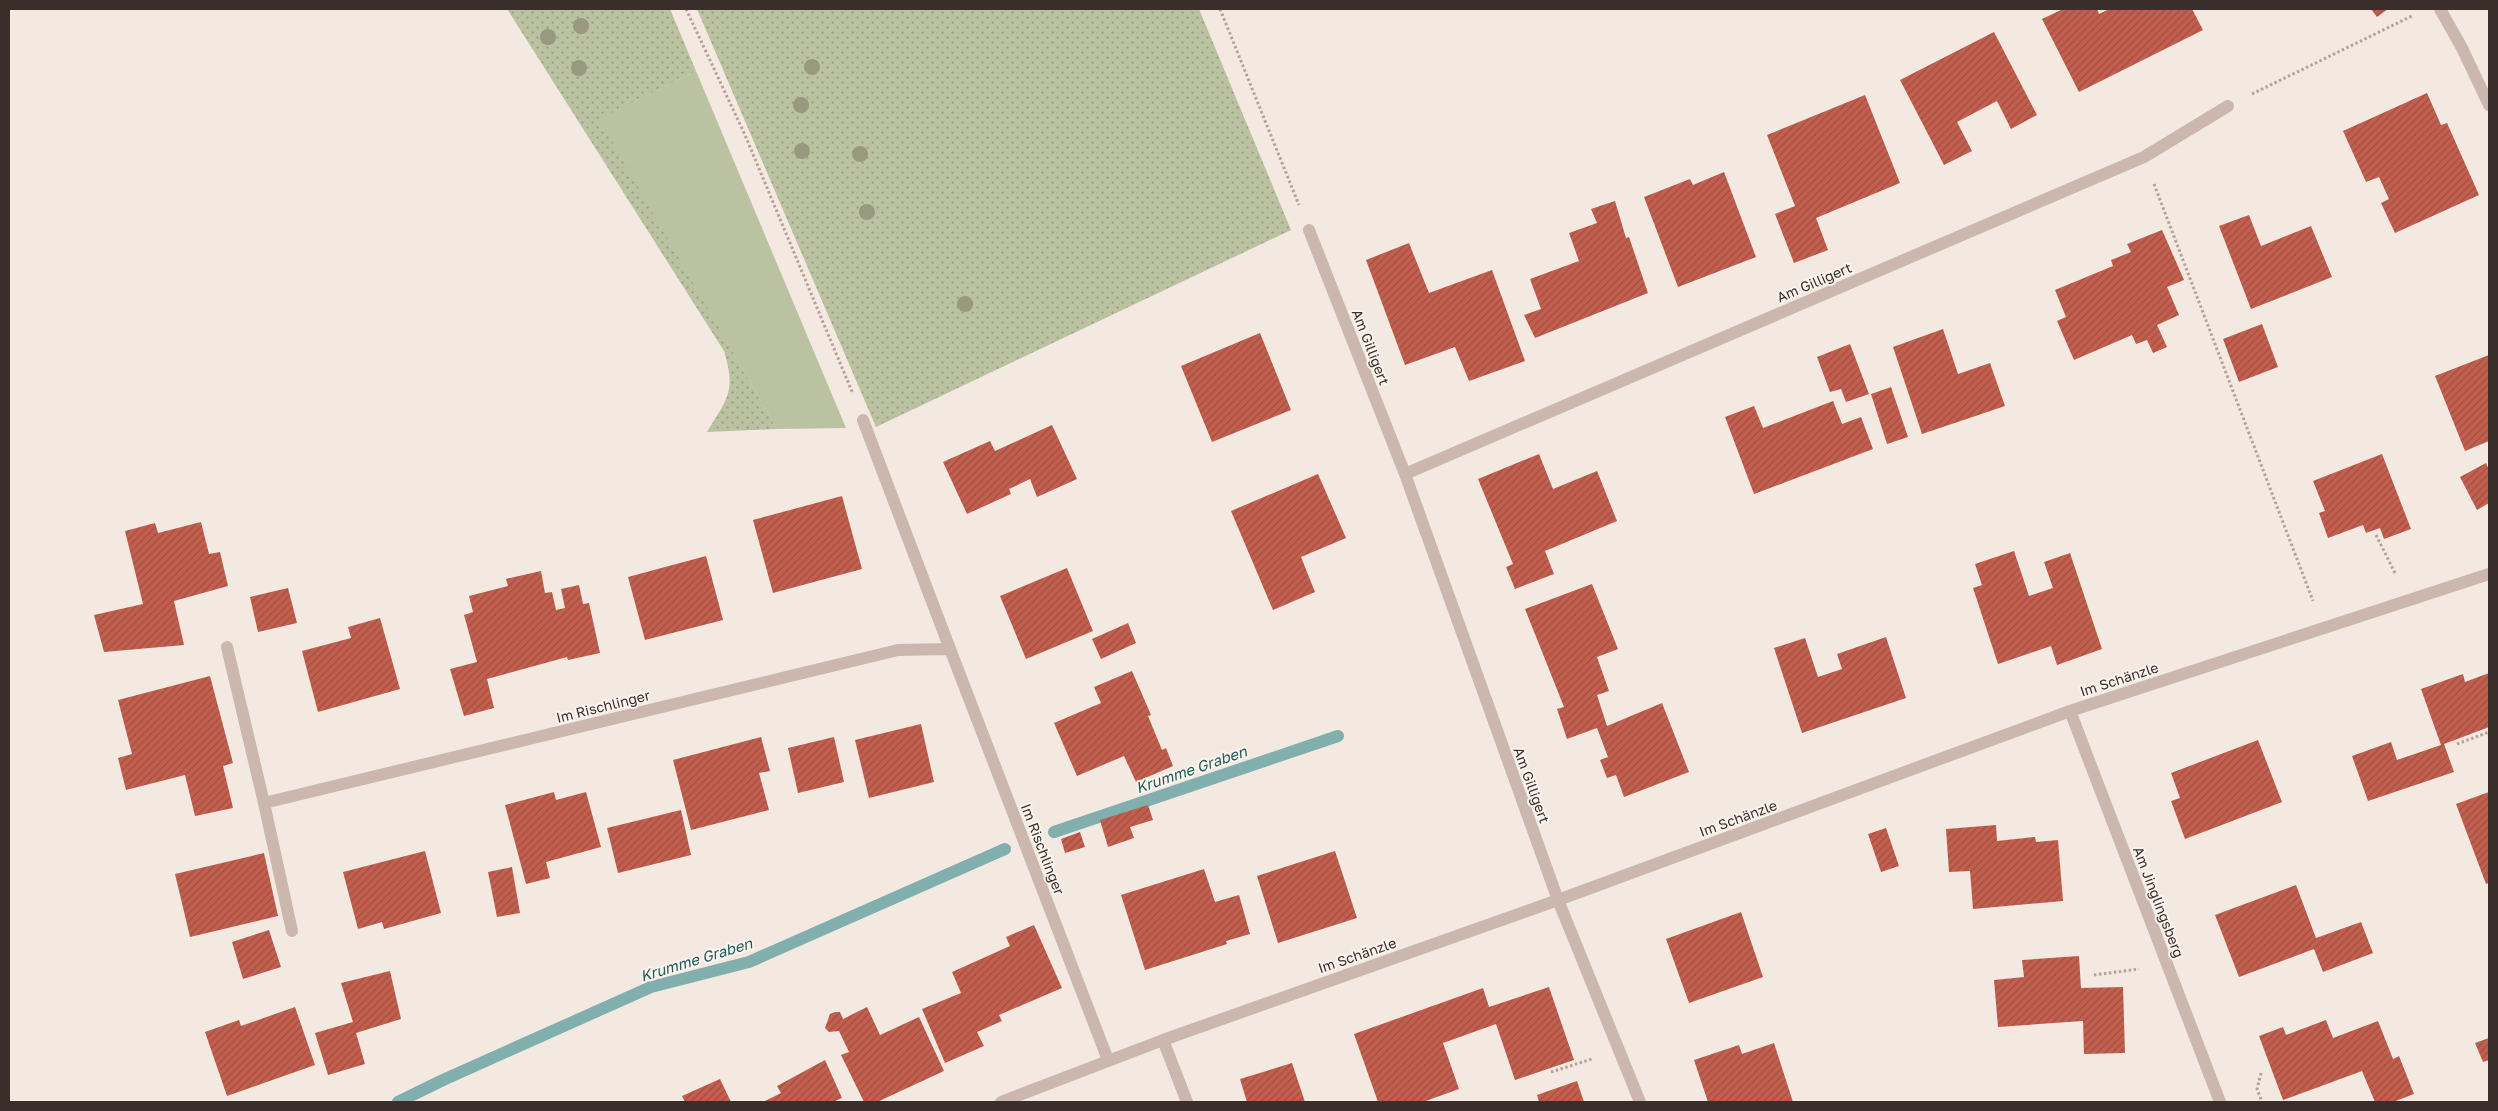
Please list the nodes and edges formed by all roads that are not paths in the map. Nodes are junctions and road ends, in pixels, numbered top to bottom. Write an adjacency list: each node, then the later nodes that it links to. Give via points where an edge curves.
1 (2440, 9): 2 (street)
2 (2489, 104)
3 (2228, 106): 6 (street, Am Gilligert, via 2144,157)
4 (1309, 230): 6 (street, Am Gilligert)
5 (863, 420): 9 (street, Im Rischlinger)
6 (1405, 474): 12 (street, Am Gilligert)
7 (2489, 574): 10 (street, Im Schänzle)
8 (228, 647): 11 (street)
9 (950, 649): 11 (street, Im Rischlinger, via 898,650); 15 (street, Im Rischlinger)
10 (2070, 712): 12 (street, Im Schänzle); 19 (street, Am Jinglingsberg)
11 (264, 803): 13 (street)
12 (1558, 900): 14 (street, Im Schänzle); 18 (street, Am Gilligert)
13 (292, 931)
14 (1163, 1040): 15 (street, Im Schänzle); 17 (street)
15 (1108, 1060): 16 (street, Im Schänzle)
16 (1001, 1102)
17 (1187, 1102)
18 (1640, 1102)
19 (2220, 1102)

